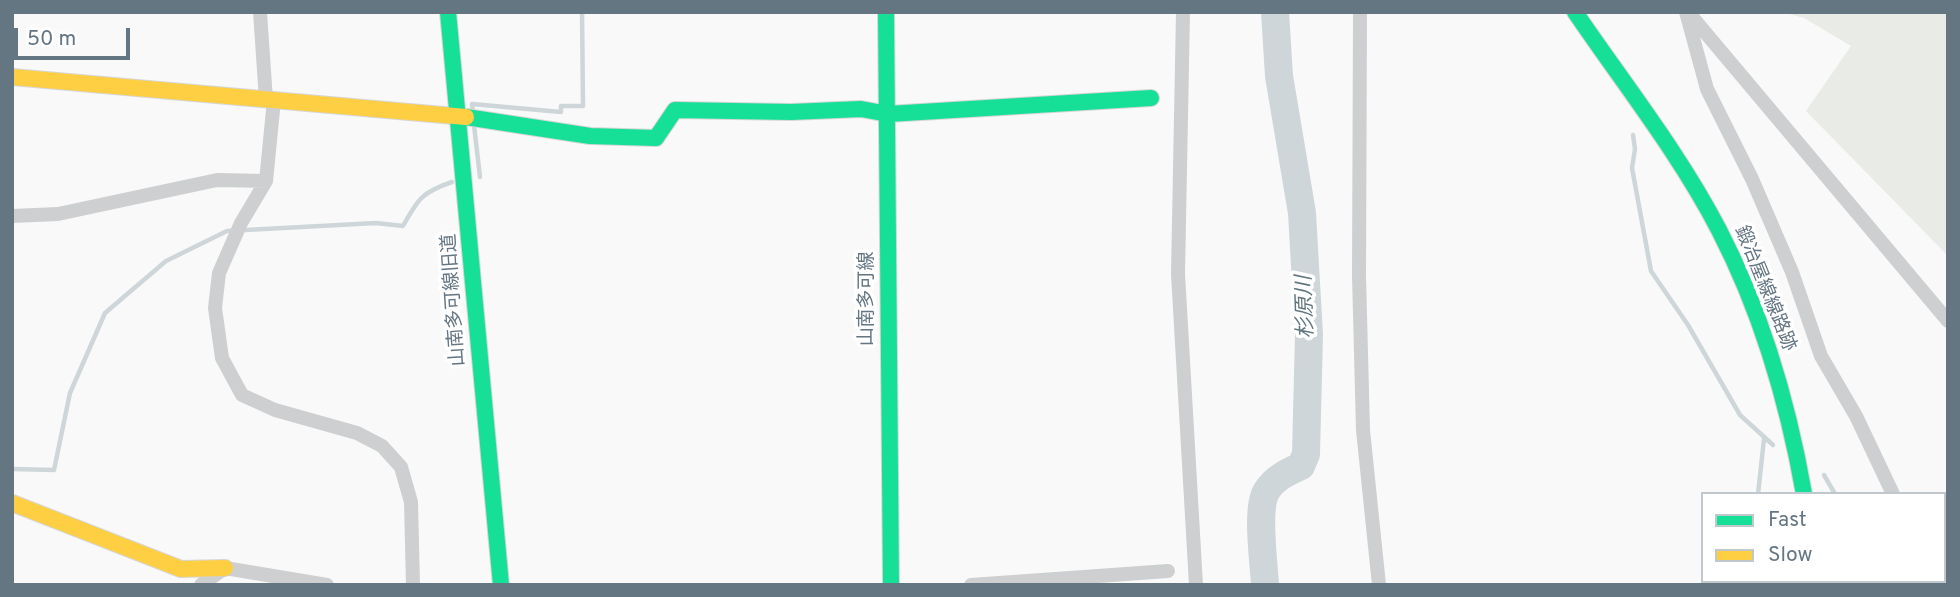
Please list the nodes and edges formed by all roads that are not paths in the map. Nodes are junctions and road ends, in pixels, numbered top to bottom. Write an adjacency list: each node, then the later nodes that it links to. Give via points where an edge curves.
1 (260, 12): 10 (street)
2 (448, 12): 12 (street, 山南多可線旧道)
3 (887, 12): 11 (street, 山南多可線)
4 (1183, 12): 27 (street, via 1178,274)
5 (1360, 12): 28 (street, via 1363,430)
6 (1575, 12): 16 (street, 鍛冶屋線線路跡, via 1702,198 1735,262 1781,392)
7 (1687, 12): 15 (street); 17 (street, via 1707,89 1792,272 1821,356)
8 (12, 77): 10 (street)
9 (1151, 98): 11 (street)
10 (270, 100): 12 (street); 13 (street)
11 (888, 114): 12 (street, via 861,109 675,110 656,138 590,136); 25 (street, 山南多可線)
12 (458, 116): 24 (street, 山南多可線旧道)
13 (266, 181): 14 (street, via 217,180 58,214); 23 (street, via 240,223 219,273 215,308 222,358 242,395 275,410 357,433 382,446 401,467 411,502)
14 (12, 216)
15 (1948, 321)
16 (1804, 492)
17 (1893, 492)
18 (12, 503): 19 (street, via 181,569)
19 (225, 568): 21 (street); 22 (street)
20 (1168, 571): 26 (street)
21 (201, 585)
22 (327, 585)
23 (414, 585)
24 (501, 585)
25 (891, 585)
26 (971, 585)
27 (1196, 585)
28 (1379, 585)

